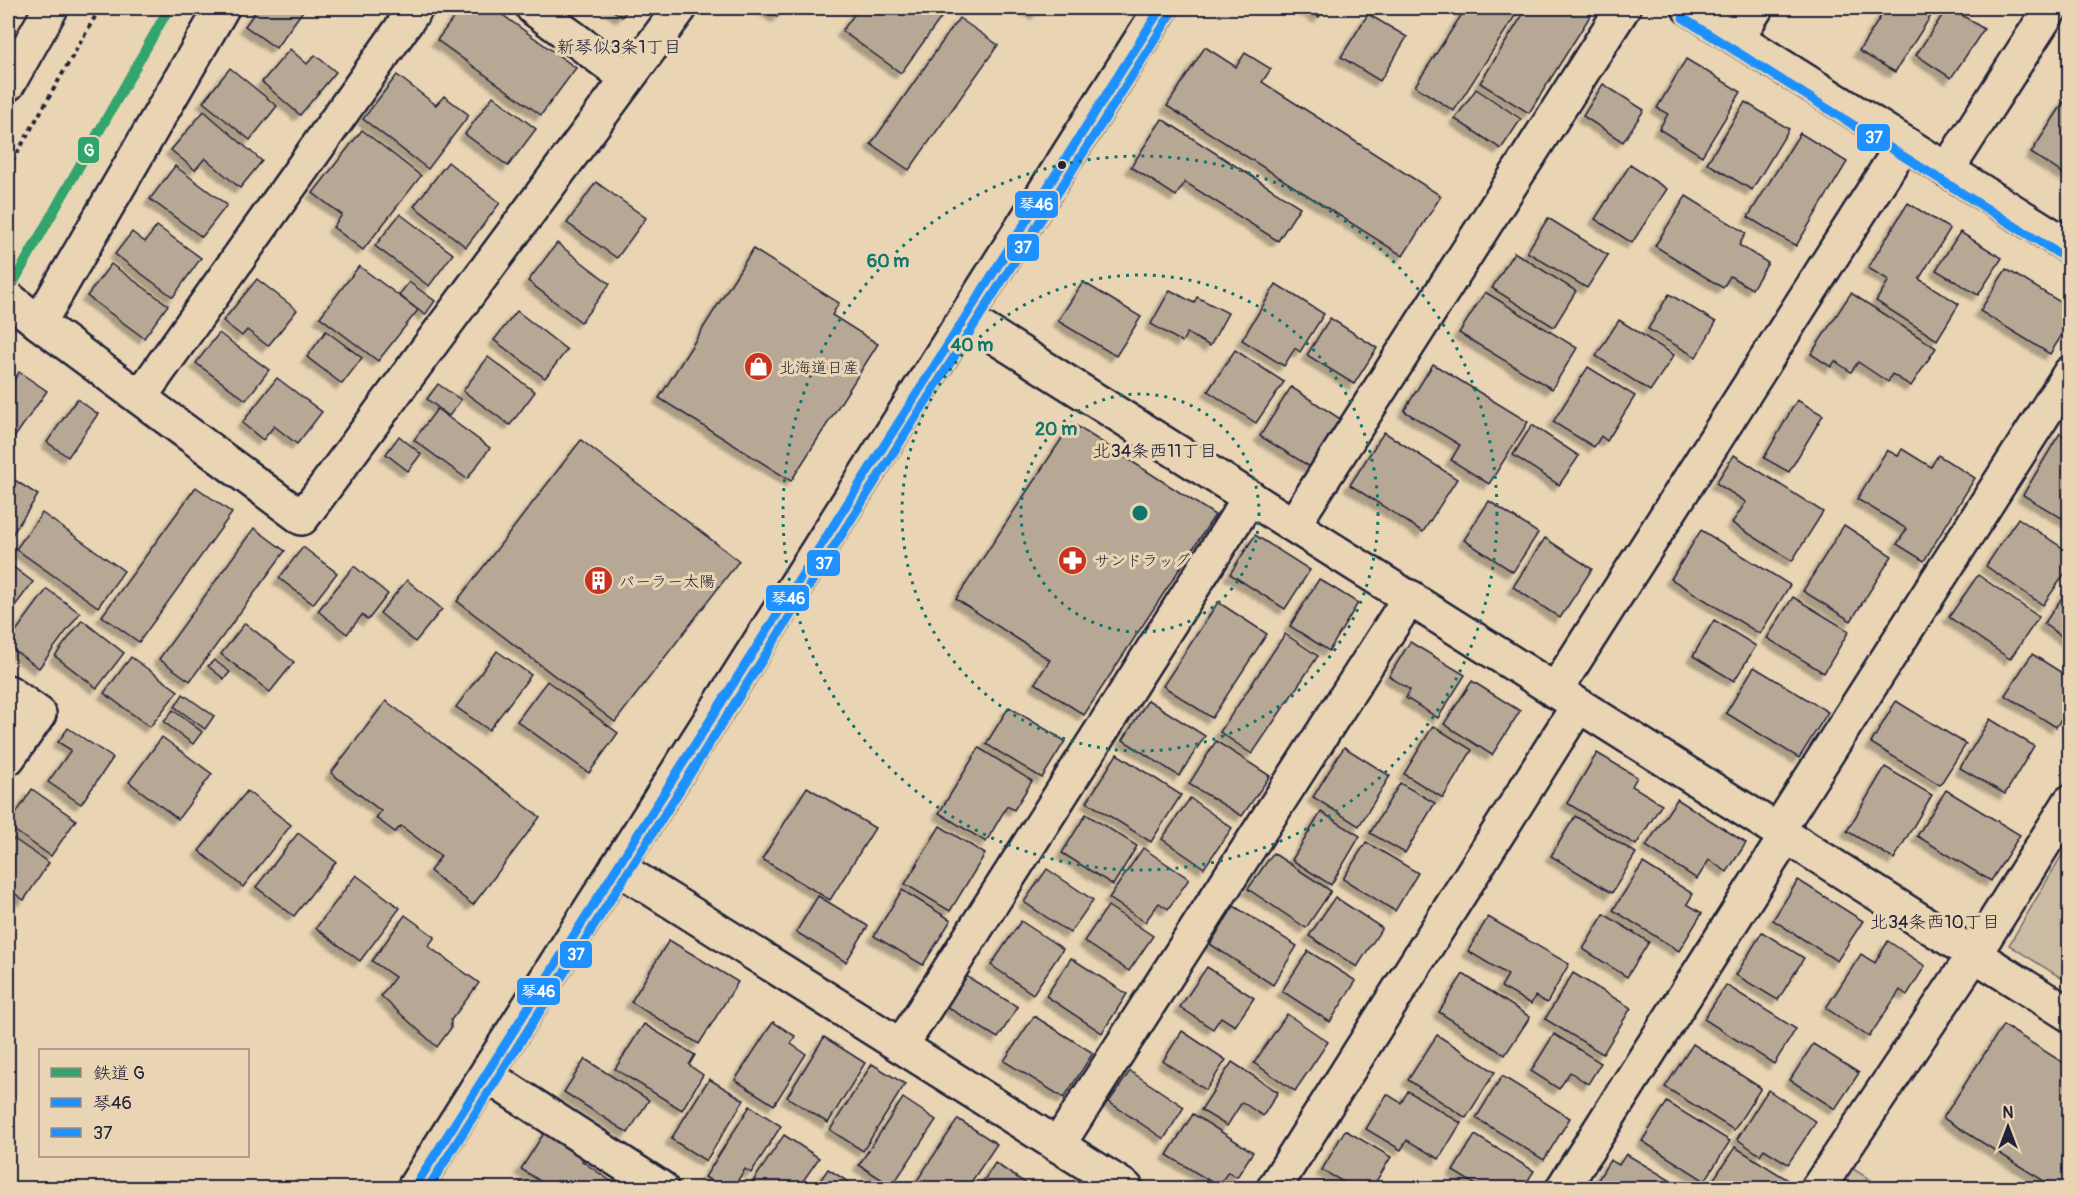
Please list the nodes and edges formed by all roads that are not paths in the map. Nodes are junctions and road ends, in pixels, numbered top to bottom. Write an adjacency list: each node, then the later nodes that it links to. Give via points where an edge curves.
1 (51, 8): 13 (street)
2 (222, 8): 19 (street)
3 (416, 8): 21 (street)
4 (533, 8): 12 (street)
5 (680, 8): 12 (street)
6 (1161, 8): 18 (street)
7 (1623, 8): 23 (street)
8 (1689, 8): 11 (street)
9 (1756, 8): 11 (street)
10 (2051, 8): 15 (street)
11 (1737, 38): 14 (street)
12 (627, 78): 21 (street, via 302,518)
13 (9, 79)
14 (1904, 143): 15 (street); 26 (street)
15 (1947, 170): 16 (street)
16 (2070, 247)
17 (8, 298): 19 (street)
18 (965, 318): 22 (street); 30 (street)
19 (39, 323): 21 (street)
20 (2070, 373): 29 (street)
21 (140, 397)
22 (1250, 497): 23 (street); 33 (street)
23 (1294, 524): 24 (street)
24 (1410, 597): 26 (street); 35 (street)
25 (8, 692): 27 (street, via 39,714)
26 (1567, 699): 29 (street); 39 (street)
27 (8, 758)
28 (2070, 802): 31 (street)
29 (1782, 833): 31 (street); 40 (street)
30 (617, 867): 33 (street); 34 (street)
31 (1974, 955): 32 (street); 41 (street)
32 (2070, 1015)
33 (901, 1046): 35 (street)
34 (486, 1075): 36 (street); 37 (street)
35 (1058, 1145): 38 (street)
36 (414, 1188)
37 (661, 1188)
38 (1126, 1188)
39 (1274, 1188)
40 (1563, 1188)
41 (1818, 1188)

